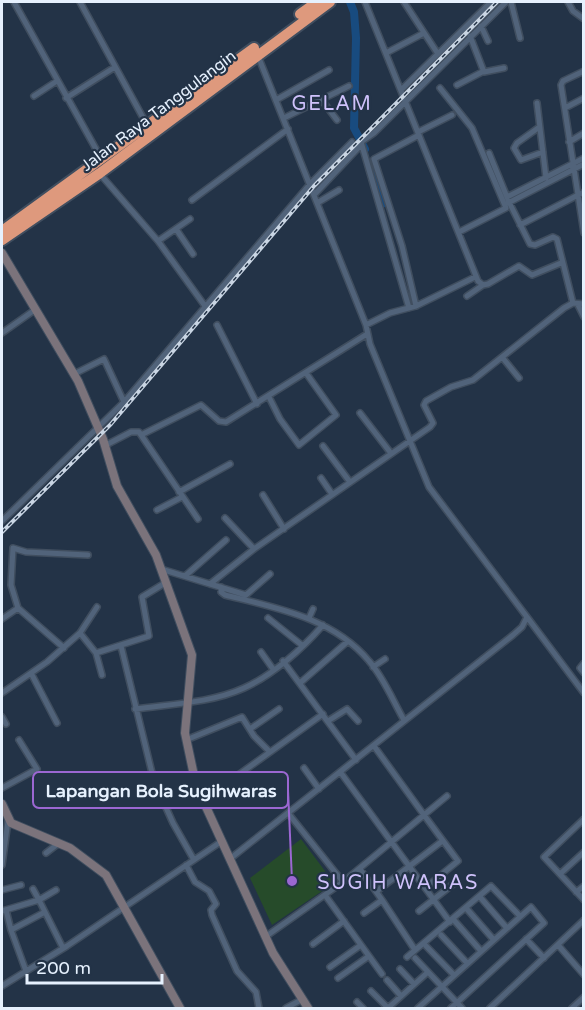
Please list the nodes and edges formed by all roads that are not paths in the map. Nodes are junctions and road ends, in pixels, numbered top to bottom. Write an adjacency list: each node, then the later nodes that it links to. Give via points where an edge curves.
1 (14, 2): 25 (street)
2 (80, 2): 20 (street)
3 (330, 2): 18 (highway, Jalan Raya Tanggulangin)
4 (367, 2): 17 (street)
5 (404, 2): 13 (street)
6 (491, 2): 19 (street)
7 (506, 2): 12 (street)
8 (511, 2): 15 (street)
9 (568, 2): 11 (street)
10 (313, 3): 41 (highway)
11 (584, 19)
12 (481, 26): 14 (street); 16 (street)
13 (424, 33): 17 (street); 19 (street)
14 (470, 36): 23 (street); 35 (street)
15 (520, 38)
16 (488, 41)
17 (386, 53): 29 (street)
18 (257, 54): 34 (street); 55 (highway, Jalan Raya Tanggulangin)
19 (438, 54): 29 (street)
20 (115, 67): 31 (street); 41 (street)
21 (504, 68): 23 (street, via 488,74)
22 (328, 70): 34 (street)
23 (484, 70): 26 (street)
24 (584, 71): 37 (street, via 562,82)
25 (57, 81): 30 (street); 31 (street)
26 (457, 85)
27 (349, 86): 33 (street)
28 (440, 88): 63 (street, via 472,128)
29 (401, 90): 35 (street)
30 (34, 96)
31 (66, 98): 51 (street)
32 (584, 98): 37 (street)
33 (321, 99): 39 (street); 40 (street)
34 (276, 100): 39 (street)
35 (405, 100): 44 (street); 47 (street)
36 (537, 103): 42 (street)
37 (565, 108): 48 (street)
38 (452, 115): 44 (street)
39 (284, 118): 43 (street)
40 (337, 120)
41 (147, 125): 51 (highway)
42 (538, 128): 49 (street); 49 (street, via 514,148 521,160)
43 (288, 129): 57 (street); 62 (street)
44 (419, 133): 69 (street); 81 (street, via 374,159 402,246)
45 (584, 134): 48 (street)
46 (352, 142): 57 (street)
47 (362, 142): 60 (street); 81 (street)
48 (569, 142): 54 (street)
49 (543, 152): 56 (street)
50 (489, 153): 63 (street)
51 (101, 158): 68 (highway)
52 (584, 158): 54 (street)
53 (584, 164): 54 (street)
54 (572, 167): 56 (street); 61 (street)
55 (100, 173): 71 (highway, Jalan Raya Tanggulangin); 72 (street)
56 (546, 179): 63 (street)
57 (310, 184): 60 (street); 80 (street)
58 (339, 190): 64 (street)
59 (584, 192): 61 (street)
60 (314, 195): 64 (street)
61 (577, 196): 66 (street); 70 (street)
62 (192, 200)
63 (507, 203): 66 (street); 69 (street)
64 (317, 204): 85 (street)
65 (190, 219): 67 (street)
66 (520, 225): 75 (street, via 532,245 555,237)
67 (176, 229): 72 (street); 74 (street)
68 (2, 231)
69 (459, 232): 76 (street)
70 (584, 233)
71 (2, 240)
72 (158, 241): 80 (street)
73 (2, 253): 82 (street)
74 (193, 254)
75 (561, 263): 77 (street, via 532,275 519,266); 79 (street)
76 (475, 277): 77 (street); 81 (street)
77 (483, 285): 78 (street)
78 (467, 296)
79 (578, 304): 83 (street); 88 (street)
80 (205, 306): 93 (street)
81 (413, 307): 85 (street, via 390,313)
82 (36, 309): 86 (street); 90 (street)
83 (584, 317)
84 (217, 325): 92 (street)
85 (366, 326): 87 (street)
86 (2, 333)
87 (367, 334): 89 (street); 97 (street)
88 (502, 357): 91 (street); 97 (street, via 425,402 433,423)
89 (306, 373): 92 (street); 92 (street, via 336,416 299,445)
90 (74, 374): 93 (street, via 104,359); 95 (street)
91 (519, 378)
92 (264, 399): 96 (street, via 222,422 201,405)
93 (124, 402): 95 (street)
94 (360, 413): 100 (street)
95 (98, 429): 98 (street); 110 (street)
96 (141, 435): 98 (street, via 131,432); 105 (street)
97 (410, 439): 100 (street); 126 (street, via 431,490)
98 (106, 446): 118 (street, via 117,486 154,549)
99 (323, 446): 103 (street)
100 (392, 451): 103 (street)
101 (230, 464): 105 (street)
102 (321, 478): 104 (street)
103 (350, 482): 104 (street)
104 (332, 494): 111 (street)
105 (181, 495): 107 (street); 109 (street)
106 (262, 495): 111 (street)
107 (157, 510)
108 (225, 518): 114 (street)
109 (198, 519)
110 (2, 521)
111 (284, 529): 114 (street)
112 (226, 540): 119 (street)
113 (6, 544): 115 (street)
114 (254, 549): 120 (street)
115 (12, 550): 116 (street); 123 (street, via 11,585)
116 (88, 555)
117 (270, 574): 121 (street, via 247,595)
118 (163, 576): 119 (street); 130 (street, via 142,597 150,636); 145 (street, via 192,655)
119 (185, 576): 120 (street)
120 (210, 584): 121 (street)
121 (221, 589): 127 (street, via 225,595 310,615)
122 (97, 607): 128 (street)
123 (18, 608): 125 (street); 132 (street)
124 (268, 618): 131 (street)
125 (2, 619)
126 (525, 621): 143 (street); 153 (street)
127 (323, 625): 129 (street); 131 (street)
128 (82, 635): 132 (street); 133 (street)
129 (347, 642): 141 (street); 144 (street, via 379,663)
130 (121, 646): 133 (street); 148 (street)
131 (303, 646): 135 (street)
132 (64, 648): 138 (street)
133 (96, 652): 140 (street)
134 (261, 652): 137 (street)
135 (283, 661): 137 (street); 141 (street)
136 (584, 663): 139 (street, via 580,668)
137 (273, 669): 145 (street, via 242,689)
138 (31, 673): 142 (street); 156 (street)
139 (584, 673)
140 (102, 675)
141 (300, 683): 150 (street)
142 (2, 693)
143 (584, 693)
144 (390, 697): 146 (street); 147 (street)
145 (188, 702): 148 (street); 160 (street)
146 (384, 702)
147 (397, 708): 151 (street); 153 (street)
148 (135, 709): 183 (street, via 159,795)
149 (279, 709): 158 (street)
150 (323, 714): 155 (street); 162 (street)
151 (391, 714)
152 (2, 717): 157 (street)
153 (406, 719): 161 (street)
154 (358, 721): 155 (street, via 347,709)
155 (328, 722): 163 (street)
156 (57, 723)
157 (6, 724)
158 (250, 729): 160 (street, via 242,717); 162 (street)
159 (19, 740): 167 (street, via 37,769)
160 (186, 741): 176 (street, via 199,792)
161 (374, 746): 163 (street); 173 (street)
162 (270, 752): 166 (street)
163 (356, 760): 165 (street)
164 (304, 768): 168 (street)
165 (340, 773): 168 (street); 177 (street)
166 (234, 778)
167 (2, 788)
168 (319, 789): 172 (street)
169 (447, 796): 173 (street)
170 (2, 804): 171 (street)
171 (3, 813): 175 (street)
172 (288, 813): 182 (street); 190 (street)
173 (424, 814): 177 (street); 193 (street, via 458,860)
174 (584, 819): 188 (street, via 544,856)
175 (9, 821): 179 (street); 184 (street)
176 (222, 841): 182 (street); 183 (street)
177 (393, 842): 186 (street); 187 (street)
178 (441, 842): 186 (street)
179 (59, 843): 181 (street); 205 (street, via 98,868)
180 (584, 852): 188 (street)
181 (46, 853)
182 (231, 858): 218 (street)
183 (194, 860): 185 (street)
184 (2, 865)
185 (186, 865): 205 (street); 252 (street, via 196,884 210,892 216,904 212,915 237,971 258,997)
186 (411, 866): 193 (street); 197 (street)
187 (360, 869): 190 (street); 197 (street)
188 (560, 874): 198 (street)
189 (457, 881): 203 (street)
190 (343, 882): 199 (street)
191 (21, 885): 195 (street)
192 (584, 885): 198 (street)
193 (425, 888): 203 (street)
194 (33, 889): 201 (street)
195 (2, 890)
196 (56, 890): 201 (street)
197 (377, 891): 202 (street)
198 (576, 892): 204 (street)
199 (325, 895): 213 (street); 218 (street)
200 (480, 897): 206 (street); 211 (street, via 492,886); 215 (street)
201 (39, 900): 207 (street); 209 (street)
202 (382, 900): 210 (street); 226 (street)
203 (434, 900): 208 (street); 214 (street)
204 (584, 900)
205 (125, 908): 225 (street); 251 (street)
206 (466, 908): 214 (street); 219 (street)
207 (4, 910): 216 (street)
208 (419, 911)
209 (45, 912): 216 (street); 225 (street)
210 (364, 913)
211 (519, 915): 215 (street); 220 (street, via 530,907 544,922)
212 (584, 920): 224 (street)
213 (344, 921): 221 (street); 222 (street)
214 (451, 921): 226 (street); 227 (street)
215 (506, 927): 219 (street)
216 (11, 930): 235 (street)
217 (441, 934): 232 (street)
218 (265, 937): 247 (street)
219 (493, 939): 227 (street)
220 (526, 939): 229 (street); 250 (street)
221 (313, 944)
222 (361, 945): 228 (street); 233 (street)
223 (426, 946): 238 (street)
224 (557, 946): 229 (street); 239 (street)
225 (63, 948): 235 (street)
226 (415, 950): 230 (street)
227 (481, 951): 232 (street)
228 (369, 956): 237 (street); 240 (street)
229 (546, 956): 259 (street)
230 (407, 957)
231 (415, 958): 236 (street)
232 (467, 963): 238 (street)
233 (330, 967)
234 (400, 969): 242 (street)
235 (26, 971): 243 (street)
236 (428, 972): 242 (street); 244 (street)
237 (382, 974)
238 (454, 975): 244 (street)
239 (584, 975)
240 (338, 978)
241 (387, 980): 246 (street)
242 (414, 984): 246 (street)
243 (2, 986)
244 (442, 986): 250 (street); 256 (street)
245 (371, 991): 246 (street, via 388,1008)
246 (401, 996)
247 (301, 1000): 253 (street); 254 (street)
248 (581, 1000): 260 (street)
249 (357, 1002): 255 (street)
250 (457, 1003): 257 (street); 258 (street)
251 (180, 1008)
252 (259, 1008)
253 (286, 1008)
254 (308, 1008)
255 (363, 1008)
256 (418, 1008)
257 (452, 1008)
258 (462, 1008)
259 (491, 1008)
260 (572, 1008)

